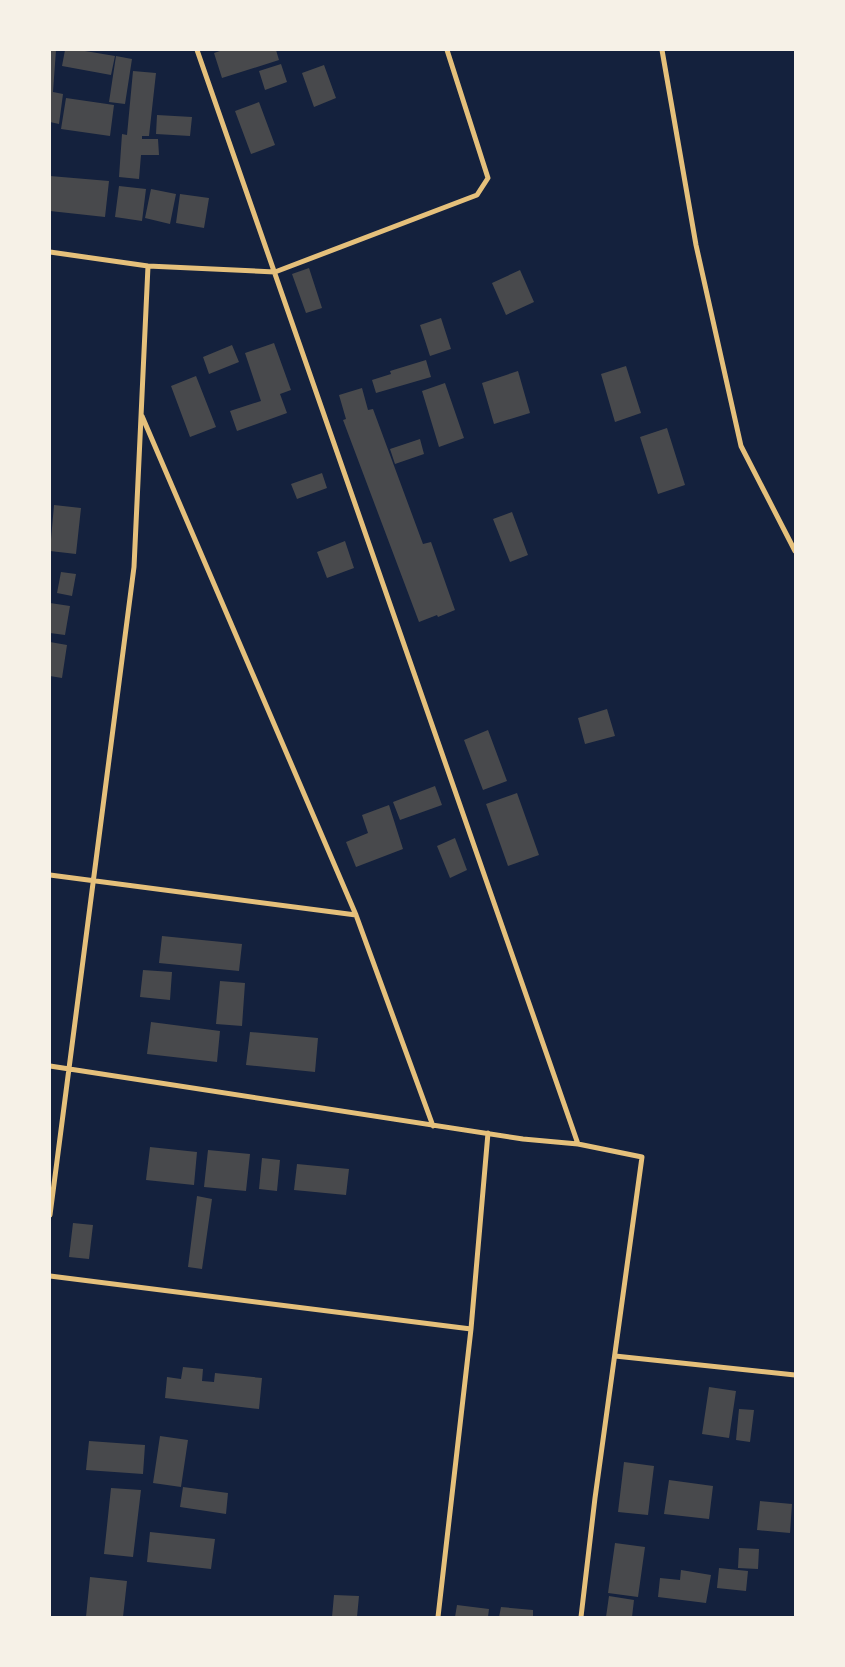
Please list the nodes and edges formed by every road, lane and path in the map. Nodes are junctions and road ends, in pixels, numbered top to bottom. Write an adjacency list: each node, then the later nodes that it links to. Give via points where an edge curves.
1 (197, 50): 6 (street)
2 (447, 50): 6 (street, via 488,178 477,195)
3 (662, 50): 8 (street, via 696,245 741,446)
4 (50, 252): 5 (street)
5 (148, 266): 6 (street); 7 (street)
6 (274, 272): 16 (street)
7 (141, 413): 10 (street, via 134,567); 11 (street)
8 (795, 551)
9 (50, 875): 10 (street)
10 (94, 880): 11 (street); 13 (street)
11 (356, 916): 14 (street)
12 (50, 1066): 13 (street)
13 (68, 1068): 14 (street); 17 (street)
14 (433, 1126): 15 (street)
15 (488, 1133): 16 (street); 19 (street)
16 (578, 1144): 20 (street, via 642,1157)
17 (50, 1215)
18 (50, 1276): 19 (street)
19 (471, 1329): 22 (street)
20 (615, 1356): 21 (street); 23 (street)
21 (795, 1375)
22 (438, 1617)
23 (581, 1617)

